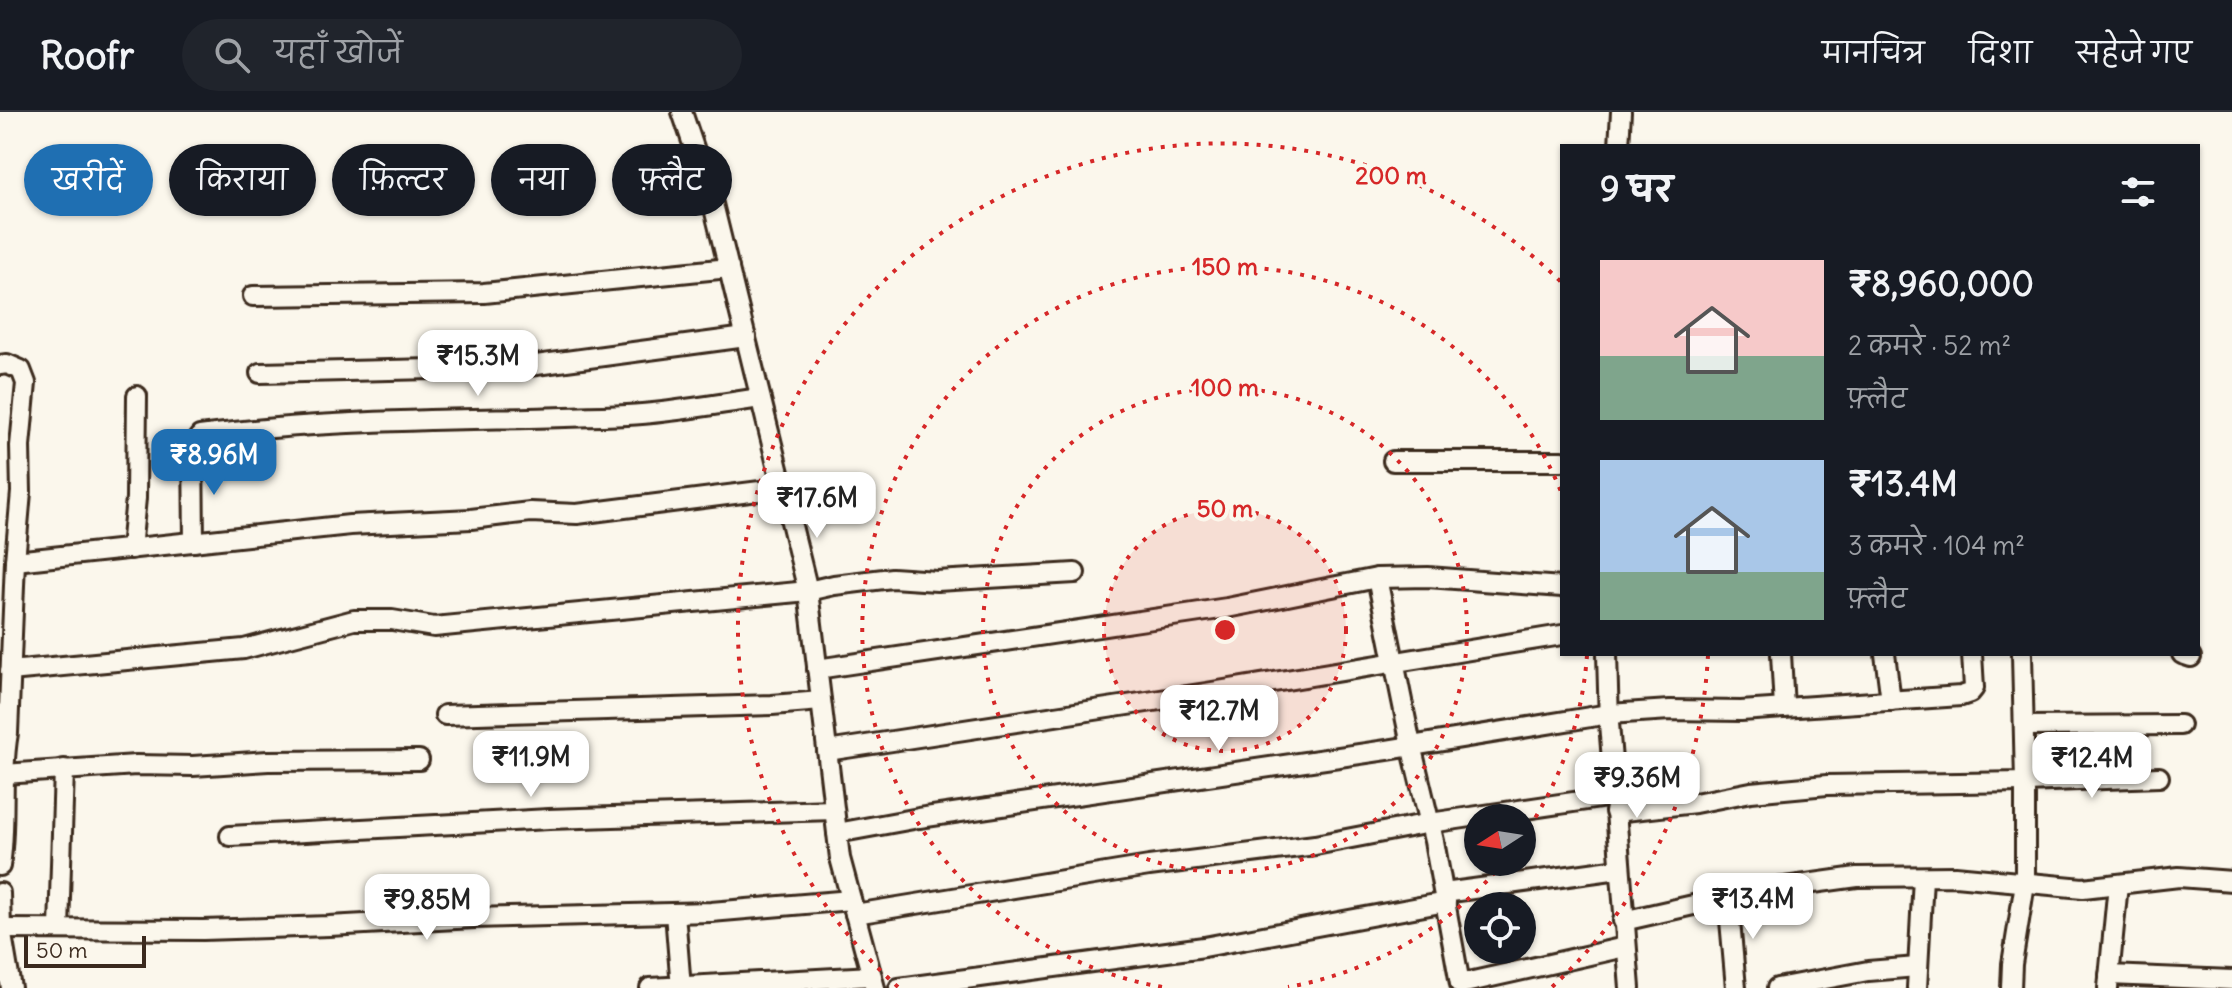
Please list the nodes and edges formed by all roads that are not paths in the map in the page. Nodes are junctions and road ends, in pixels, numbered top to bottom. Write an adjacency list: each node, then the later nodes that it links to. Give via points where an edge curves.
1 (682, 112): 4 (street)
2 (1621, 112): 3 (street)
3 (1619, 144)
4 (729, 268): 5 (street, via 484,293); 6 (street)
5 (253, 296)
6 (746, 337): 8 (street, via 521,367); 10 (street)
7 (0, 365): 16 (street, via 21,370 26,383)
8 (260, 373)
9 (137, 396): 15 (street)
10 (760, 398): 13 (street); 14 (street, via 631,415 200,436 193,445)
11 (1393, 461): 12 (street)
12 (1560, 461)
13 (783, 488): 14 (street, via 577,514 530,512 350,525); 21 (street)
14 (194, 542): 15 (street)
15 (131, 549): 16 (street)
16 (15, 561): 19 (street)
17 (1075, 573): 21 (street, via 937,581 892,578)
18 (1377, 578): 20 (street); 28 (street); 29 (street, via 1227,608)
19 (7, 584): 30 (street)
20 (1560, 587)
21 (808, 591): 29 (street); 30 (street, via 434,627 354,620 244,649)
22 (1560, 635): 28 (street)
23 (1607, 656): 34 (street)
24 (1781, 656): 33 (street)
25 (1885, 656): 32 (street)
26 (1972, 656): 32 (street, via 1970,693)
27 (2022, 656): 37 (street)
28 (1394, 661): 38 (street); 39 (street)
29 (817, 669): 31 (street)
30 (10, 671): 42 (street)
31 (821, 701): 35 (street); 39 (street)
32 (1891, 701): 33 (street)
33 (1784, 708): 34 (street)
34 (1609, 714): 38 (street); 46 (street)
35 (445, 715)
36 (2180, 725): 37 (street)
37 (2024, 726): 44 (street)
38 (1411, 745): 48 (street); 49 (street)
39 (827, 751): 47 (street)
40 (419, 760): 41 (street)
41 (64, 769): 42 (street); 64 (street)
42 (4, 774): 45 (street)
43 (2159, 777): 44 (street)
44 (2025, 782): 46 (street, via 1827,785 1695,803); 55 (street)
45 (0, 802): 51 (street)
46 (1615, 804): 48 (street); 52 (street)
47 (834, 810): 49 (street); 50 (street)
48 (1430, 823): 58 (street); 60 (street, via 1315,845)
49 (837, 833): 60 (street)
50 (230, 836)
51 (0, 866)
52 (1619, 869): 58 (street); 62 (street)
53 (1923, 877): 55 (street); 59 (street, via 1857,877); 66 (street)
54 (2232, 881): 56 (street, via 2179,877)
55 (2025, 883): 56 (street, via 2083,888); 79 (street)
56 (2118, 884): 69 (street)
57 (0, 893): 63 (street)
58 (1445, 898): 71 (street); 74 (street, via 1204,947)
59 (1728, 898): 62 (street); 76 (street)
60 (853, 907): 61 (street); 68 (street)
61 (675, 913): 64 (street, via 203,930); 70 (street)
62 (1623, 921): 65 (street)
63 (1, 929): 64 (street); 72 (street)
64 (59, 929)
65 (1625, 947): 71 (street); 75 (street)
66 (1917, 967): 77 (street); 78 (street)
67 (2232, 980): 69 (street)
68 (873, 982): 70 (street)
69 (2109, 982)
70 (681, 987): 73 (street)
71 (1456, 987)
72 (11, 988)
73 (650, 988)
74 (899, 988)
75 (1630, 988)
76 (1736, 988)
77 (1777, 988)
78 (1917, 988)
79 (2011, 988)

